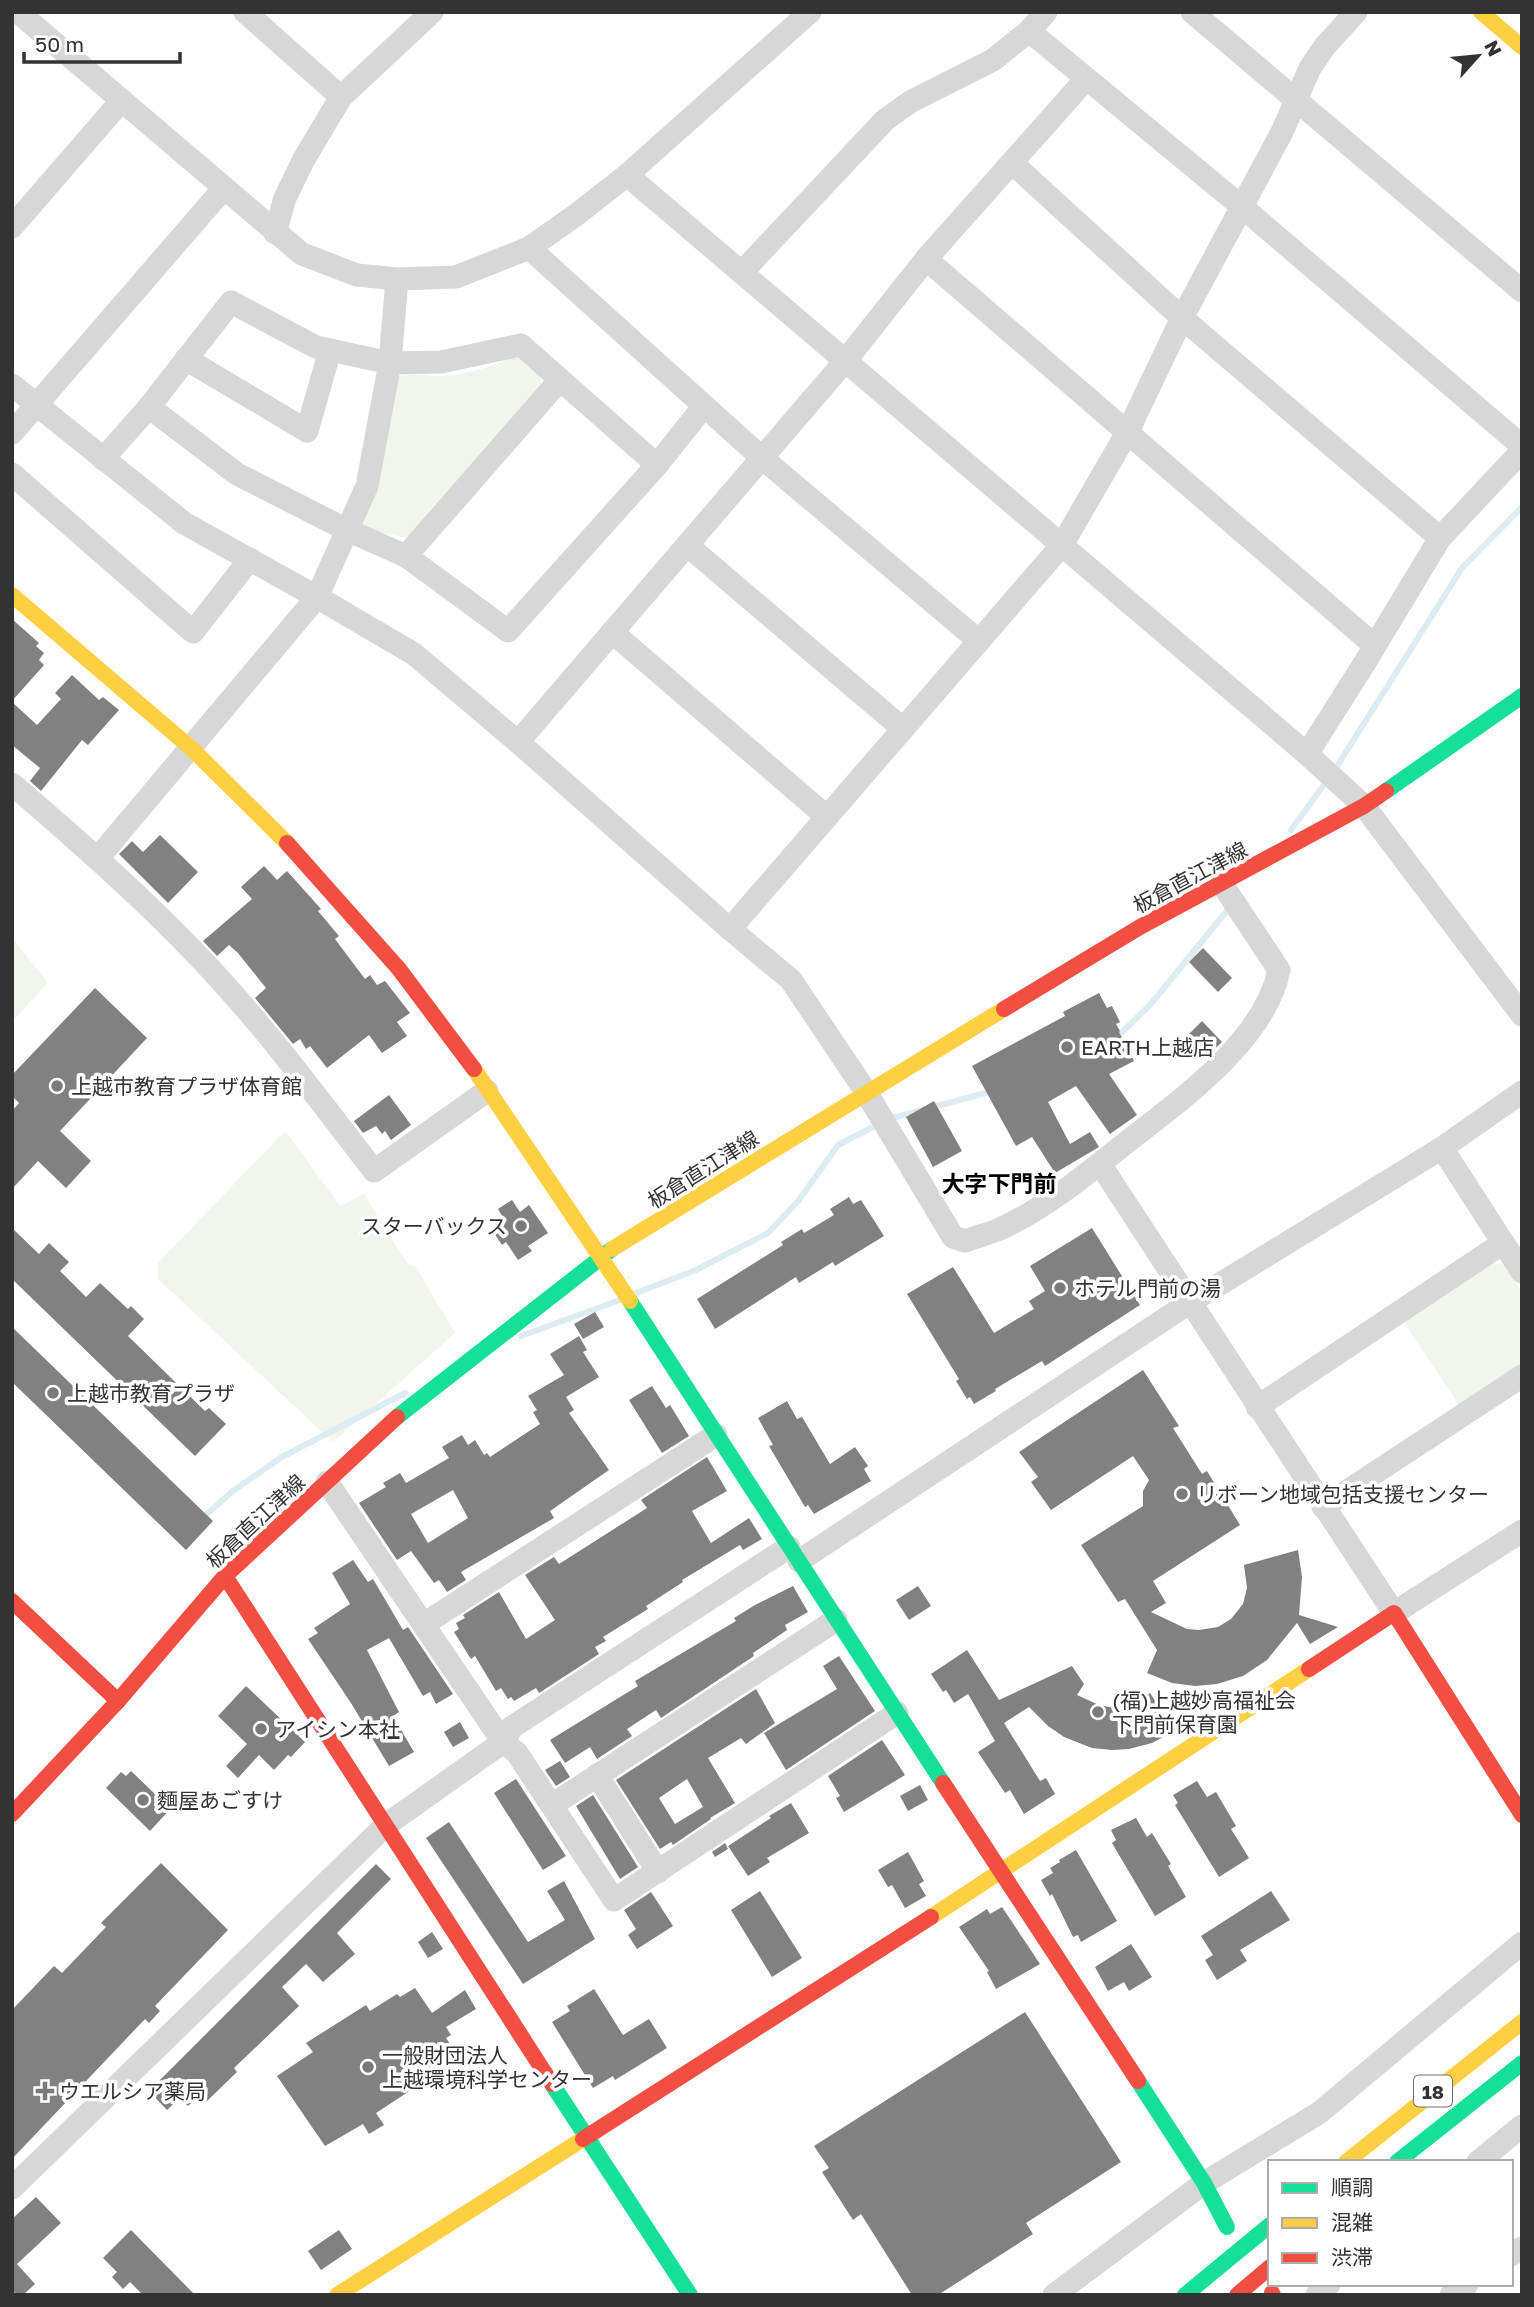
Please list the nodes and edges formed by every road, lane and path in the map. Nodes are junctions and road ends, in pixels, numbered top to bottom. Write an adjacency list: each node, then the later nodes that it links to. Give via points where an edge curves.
1 (18, 12): 13 (street)
2 (245, 12): 12 (street)
3 (432, 12): 12 (street)
4 (810, 12): 16 (street)
5 (1046, 12): 9 (street)
6 (1192, 12): 14 (street)
7 (1356, 12): 14 (street, via 1310,68)
8 (1481, 12): 10 (main road)
9 (1029, 31): 11 (street); 23 (street, via 993,60 910,102 885,120)
10 (1522, 47)
11 (1086, 79): 15 (street); 18 (street)
12 (341, 97): 20 (street, via 303,159)
13 (122, 100): 17 (street); 19 (street)
14 (1297, 100): 18 (street); 25 (street)
15 (1012, 163): 22 (street); 26 (street)
16 (627, 175): 21 (street); 23 (street)
17 (224, 188): 20 (street); 33 (street)
18 (1241, 206): 26 (street); 38 (street)
19 (12, 227)
20 (275, 233): 24 (street, via 302,254 357,275)
21 (528, 248): 24 (street, via 457,277); 34 (street)
22 (926, 259): 29 (street); 36 (street)
23 (742, 272): 29 (street)
24 (397, 279): 30 (street)
25 (1522, 291)
26 (1182, 318): 36 (street); 45 (street)
27 (330, 350): 28 (street, via 231,302); 28 (street, via 307,431); 30 (street)
28 (186, 359): 35 (street)
29 (846, 360): 40 (street); 47 (street)
30 (390, 363): 31 (street, via 441,362 521,345); 44 (street, via 367,486)
31 (559, 381): 42 (street); 48 (street)
32 (12, 385): 33 (street)
33 (37, 405): 37 (street); 41 (street)
34 (704, 406): 40 (street); 42 (street)
35 (149, 407): 41 (street); 44 (street, via 237,474)
36 (1128, 431): 47 (street); 54 (street)
37 (12, 433)
38 (1522, 446)
39 (1522, 452): 45 (street)
40 (762, 458): 46 (street); 53 (street)
41 (103, 459): 49 (street, via 184,523)
42 (657, 465): 48 (street, via 508,631)
43 (12, 474): 49 (street, via 193,632)
44 (348, 530): 48 (street); 51 (street)
45 (1440, 538): 54 (street)
46 (687, 545): 52 (street); 56 (street)
47 (1062, 545): 53 (street); 59 (street)
48 (406, 556)
49 (250, 559): 51 (street)
50 (12, 595): 58 (main road)
51 (317, 597): 57 (street, via 414,654); 58 (street)
52 (612, 632): 57 (street); 62 (street)
53 (979, 640): 56 (street)
54 (1374, 645): 59 (street)
55 (1522, 696): 61 (main road, 板倉直江津線)
56 (902, 728): 62 (street)
57 (518, 741): 65 (street)
58 (191, 748): 63 (street); 67 (main road, via 279,834 399,969)
59 (1307, 754): 61 (street)
60 (12, 784): 63 (street)
61 (1364, 806): 64 (main road, 板倉直江津線); 66 (street)
62 (827, 817): 65 (street)
63 (98, 858): 67 (street, via 192,950 253,1018 374,1171)
64 (1222, 884): 68 (main road, 板倉直江津線, via 1140,927); 71 (street, via 1279,970 1275,989 1250,1030 1205,1080)
65 (730, 929): 68 (street, via 791,980)
66 (1522, 1015)
67 (487, 1091): 73 (main road)
68 (866, 1092): 71 (street, via 953,1237 965,1241 1000,1229); 73 (main road, 板倉直江津線)
69 (1522, 1092): 70 (street)
70 (1442, 1148): 72 (street); 75 (street)
71 (1100, 1164): 75 (street)
72 (1503, 1243): 74 (street); 77 (street)
73 (600, 1256): 78 (main road); 79 (main road, 板倉直江津線, via 395,1419)
74 (1522, 1272)
75 (1189, 1303): 77 (street); 82 (street)
76 (1522, 1376): 80 (street)
77 (1258, 1407): 80 (street)
78 (716, 1435): 82 (main road); 87 (street)
79 (327, 1482): 83 (main road, 板倉直江津線); 87 (street)
80 (1322, 1507): 85 (street)
81 (1522, 1531): 85 (street)
82 (794, 1554): 86 (main road); 90 (street, via 512,1727)
83 (225, 1576): 88 (main road, 板倉直江津線); 95 (main road)
84 (12, 1601): 88 (main road)
85 (1394, 1614): 94 (main road); 97 (main road)
86 (836, 1620): 89 (main road); 91 (street)
87 (424, 1624): 90 (street)
88 (118, 1701): 93 (main road, 板倉直江津線)
89 (897, 1713): 96 (street); 97 (main road)
90 (503, 1742): 92 (street, via 517,1753); 95 (street)
91 (597, 1775): 92 (street); 96 (street)
92 (552, 1805): 96 (street, via 614,1900)
93 (12, 1814)
94 (1522, 1815)
95 (386, 1825): 102 (main road); 107 (street)
96 (658, 1872)
97 (1001, 1873): 102 (main road); 106 (main road)
98 (1522, 1943): 106 (street, via 1319,2113)
99 (1522, 2022): 103 (main road, 18)
100 (1522, 2063): 104 (main road, 18)
101 (1522, 2126): 105 (street)
102 (587, 2138): 111 (main road); 112 (main road)
103 (1349, 2160)
104 (1400, 2160)
105 (1480, 2160)
106 (1204, 2183): 108 (main road); 113 (street)
107 (12, 2189)
108 (1227, 2227)
109 (1268, 2227): 114 (main road)
110 (1268, 2269): 115 (main road)
111 (337, 2295)
112 (691, 2295)
113 (1054, 2295)
114 (1185, 2295)
115 (1237, 2295)

